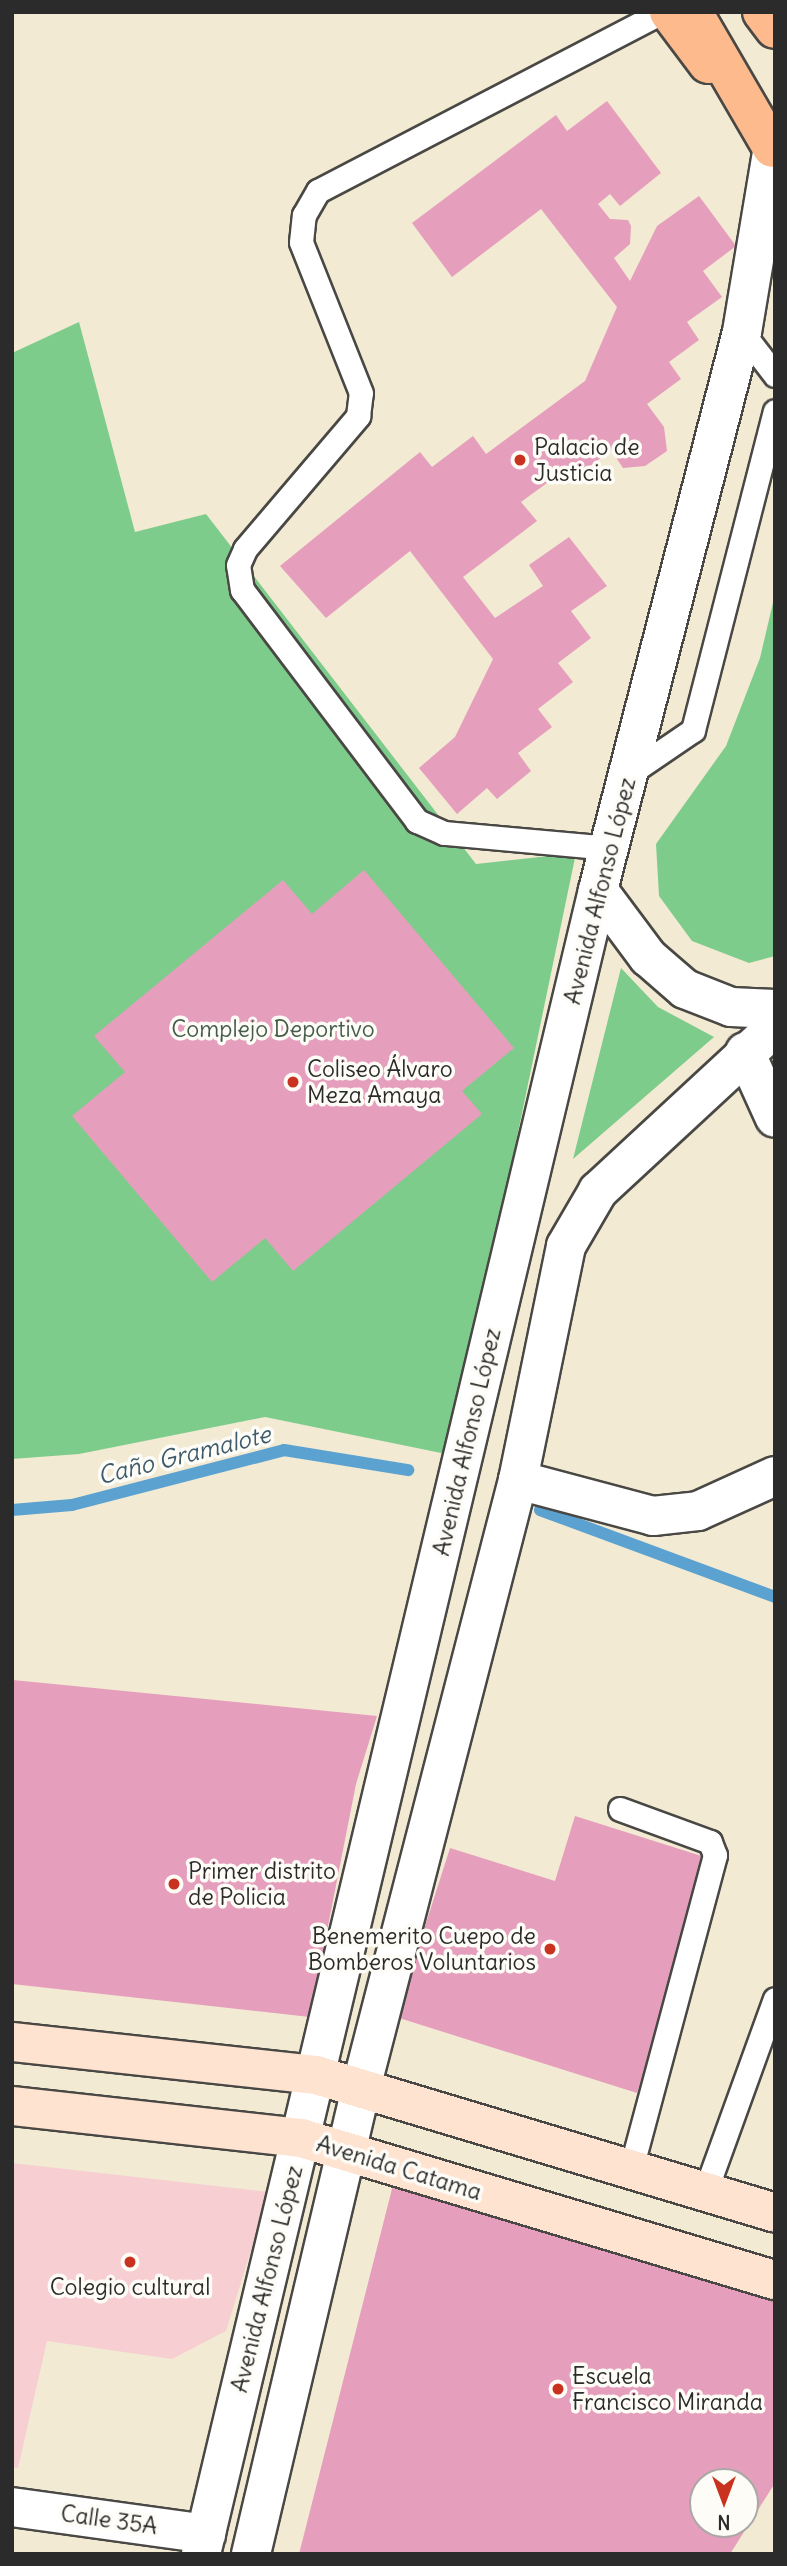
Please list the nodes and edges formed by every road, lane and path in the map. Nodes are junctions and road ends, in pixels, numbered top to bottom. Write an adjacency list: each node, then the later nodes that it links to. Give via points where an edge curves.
1 (662, 12): 11 (lane, via 318,191 304,215 301,242 360,393 358,416 245,549 238,565 242,590 416,821 444,833)
2 (669, 12): 6 (main road)
3 (692, 12): 6 (main road)
4 (762, 12): 5 (main road)
5 (775, 29)
6 (774, 144): 7 (street, Avenida Alfonso López)
7 (742, 332): 8 (lane); 10 (street, Avenida Alfonso López)
8 (775, 374)
9 (775, 411): 10 (lane, via 692,730)
10 (630, 773): 11 (street, Avenida Alfonso López)
11 (610, 848): 12 (street, Avenida Alfonso López)
12 (598, 890): 13 (street, via 648,957 685,989 731,1007); 22 (street, Avenida Alfonso López)
13 (775, 1009)
14 (775, 1027): 15 (street, Avenida Alfonso López)
15 (745, 1052): 16 (street); 18 (street, Avenida Alfonso López, via 598,1191 582,1215 566,1247)
16 (775, 1118)
17 (775, 1476): 18 (street, via 698,1511 653,1516)
18 (517, 1480): 23 (street, Avenida Alfonso López)
19 (620, 1808): 27 (lane, via 710,1842 715,1855)
20 (775, 1999): 28 (lane)
21 (12, 2042): 22 (main road)
22 (316, 2075): 23 (main road); 25 (street, Avenida Alfonso López)
23 (361, 2088): 26 (street, Avenida Alfonso López); 27 (main road)
24 (12, 2106): 25 (main road, Avenida Catama)
25 (301, 2138): 26 (main road, Avenida Catama); 32 (street, Avenida Alfonso López)
26 (346, 2152): 30 (main road, Avenida Catama); 33 (street, Avenida Alfonso López)
27 (631, 2169): 28 (main road)
28 (705, 2192): 29 (main road)
29 (775, 2213)
30 (775, 2280)
31 (12, 2507): 32 (street, Calle 35A)
32 (203, 2544)
33 (251, 2554)

